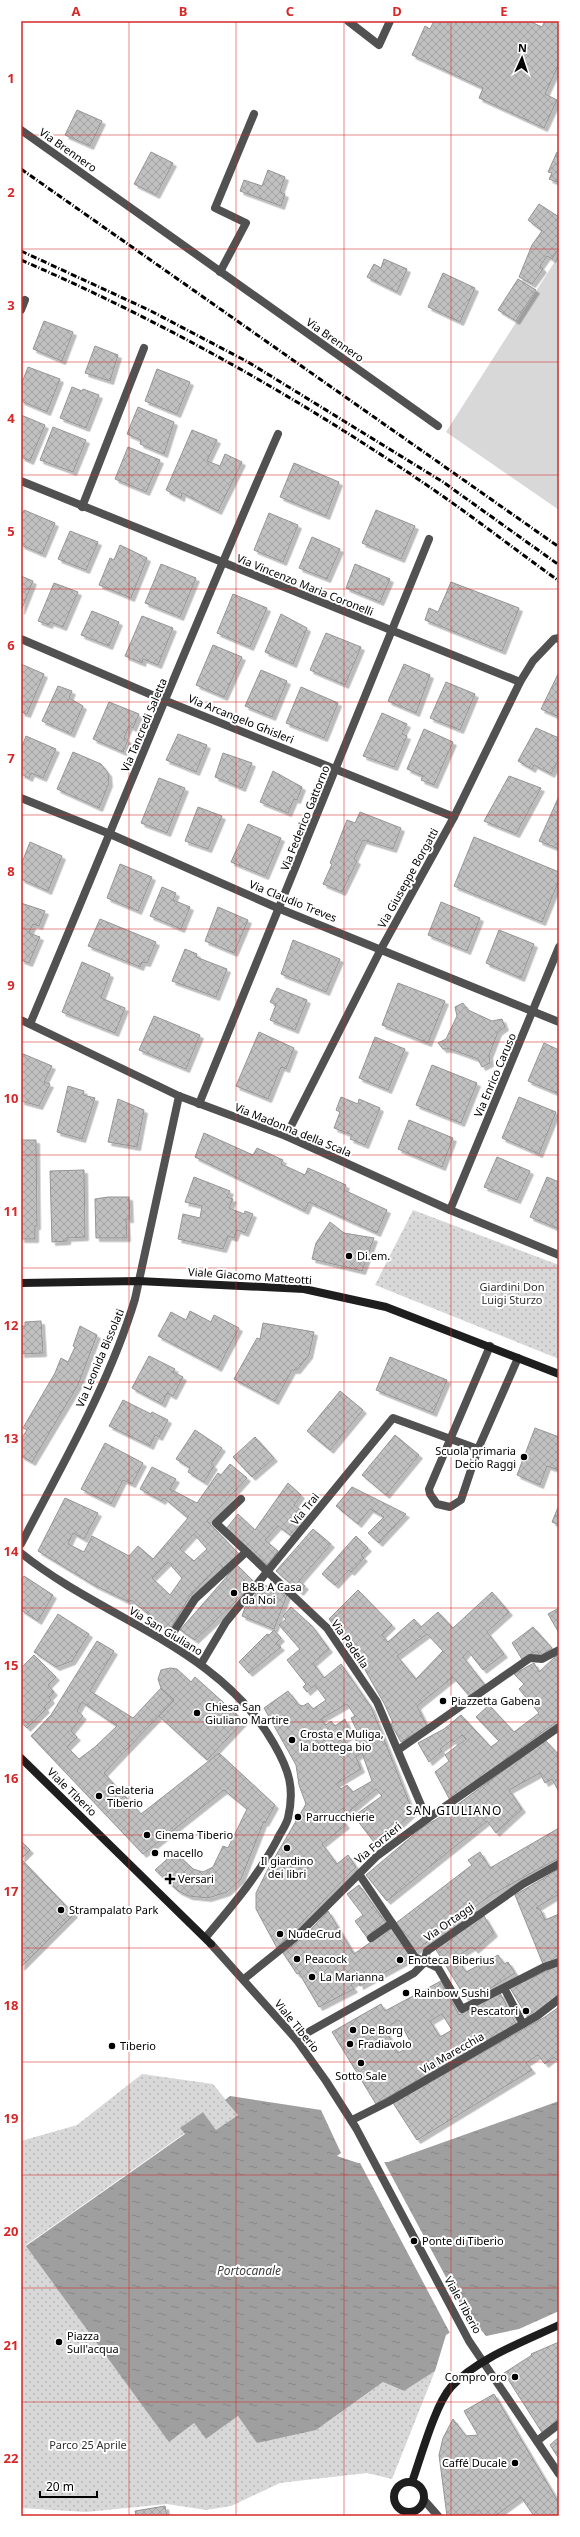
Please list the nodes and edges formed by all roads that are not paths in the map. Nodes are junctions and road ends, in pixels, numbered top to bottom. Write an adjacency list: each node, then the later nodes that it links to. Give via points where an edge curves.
1 (348, 21): 2 (street, via 378,45)
2 (390, 21)
3 (254, 114): 5 (street, via 215,208 246,223)
4 (21, 130): 5 (street, Via Brennero)
5 (220, 272): 9 (street, Via Brennero)
6 (25, 300): 7 (street)
7 (21, 310)
8 (144, 348): 12 (street)
9 (438, 426)
10 (278, 434): 14 (street, Via Tancredi Saletta)
11 (21, 481): 12 (street, Via Vincenzo Maria Coronelli)
12 (82, 506): 14 (street, Via Vincenzo Maria Coronelli)
13 (429, 539): 15 (street, Via Federico Gattorno)
14 (222, 563): 15 (street, Via Vincenzo Maria Coronelli); 19 (street, Via Tancredi Saletta)
15 (391, 632): 18 (street, Via Vincenzo Maria Coronelli); 20 (street, Via Federico Gattorno)
16 (559, 638): 18 (street, Via Giuseppe Borgatti, via 554,639 533,661)
17 (21, 639): 19 (street, Via Arcangelo Ghisleri)
18 (520, 682): 22 (street, Via Giuseppe Borgatti)
19 (166, 701): 20 (street, Via Arcangelo Ghisleri); 23 (street, Via Tancredi Saletta)
20 (336, 769): 22 (street, Via Arcangelo Ghisleri); 24 (street, Via Federico Gattorno)
21 (21, 798): 23 (street, Via Claudio Treves)
22 (454, 817): 26 (street, Via Giuseppe Borgatti)
23 (110, 834): 24 (street, Via Claudio Treves); 30 (street, Via Tancredi Saletta)
24 (280, 909): 26 (street, Via Claudio Treves); 32 (street, Via Federico Gattorno)
25 (559, 947): 27 (street, Via Enrico Caruso)
26 (381, 949): 27 (street, Via Claudio Treves); 33 (street, Via Giuseppe Borgatti)
27 (534, 1010): 29 (street, Via Claudio Treves); 34 (street, Via Enrico Caruso)
28 (21, 1020): 30 (street, Via Madonna della Scala)
29 (559, 1022)
30 (30, 1024): 31 (street, Via Madonna della Scala)
31 (179, 1096): 32 (street, Via Madonna della Scala); 36 (street, Via Leonida Bissolati)
32 (199, 1104): 33 (street, Via Madonna della Scala)
33 (286, 1136): 34 (street, Via Madonna della Scala)
34 (450, 1210): 35 (street, Via Madonna della Scala)
35 (559, 1255)
36 (138, 1281): 37 (street, Viale Giacomo Matteotti); 38 (street, Viale Giacomo Matteotti, via 304,1289 386,1307); 44 (street, Via Leonida Bissolati, via 125,1331 84,1422)
37 (21, 1283)
38 (490, 1346): 39 (street, Viale Giacomo Matteotti); 41 (street)
39 (518, 1358): 40 (street, Viale Giacomo Matteotti); 42 (street)
40 (559, 1374)
41 (451, 1438): 42 (street, Via Trai); 42 (street, via 429,1489 437,1504 450,1506 461,1500); 47 (street, Via Trai, via 393,1418)
42 (478, 1449)
43 (241, 1499): 46 (street, Via Padella, via 216,1523)
44 (21, 1544)
45 (21, 1553): 48 (street, Via San Giuliano, via 46,1574)
46 (245, 1553): 47 (street, Via Padella); 48 (street, via 195,1599)
47 (267, 1573): 50 (street, Via Trai, via 226,1622); 52 (street, Via Padella, via 327,1628 377,1702)
48 (167, 1642): 50 (street, Via San Giuliano)
49 (559, 1650): 52 (street, via 542,1659 530,1658)
50 (201, 1664): 59 (street, Via San Giuliano, via 261,1720 292,1781 288,1819 265,1863)
51 (559, 1727): 54 (street, Via Forzieri)
52 (398, 1750): 54 (street, Via Padella)
53 (21, 1758): 59 (street, Viale Tiberio)
54 (427, 1819): 56 (street, Via Forzieri, via 377,1856)
55 (559, 1864): 61 (street, Via Ortaggi, via 523,1884 427,1951)
56 (359, 1874): 57 (street); 62 (street, Via Forzieri, via 295,1938)
57 (392, 1923): 58 (street); 61 (street, via 415,1958)
58 (371, 1938)
59 (208, 1940): 62 (street, Viale Tiberio)
60 (559, 1962): 63 (street)
61 (424, 1963): 63 (street, via 438,1968 462,2009); 66 (street, Via Ortaggi, via 414,1973)
62 (244, 1979): 66 (street, Viale Tiberio)
63 (504, 1988): 65 (street)
64 (559, 1999): 65 (street, Via Marecchia)
65 (523, 2024): 67 (street, Via Marecchia)
66 (296, 2039): 67 (street, Viale Tiberio)
67 (352, 2120): 69 (street, Viale Tiberio, via 461,2327)
68 (559, 2325): 69 (street)
69 (484, 2362): 71 (street, Viale Tiberio); 73 (street, via 466,2372 450,2387 441,2404)
70 (559, 2424): 71 (street)
71 (537, 2441): 72 (street, Viale Tiberio)
72 (559, 2474)
73 (412, 2482): 74 (street, via 423,2491); 75 (street, via 402,2484 396,2491 395,2500)
74 (424, 2500): 75 (street, via 414,2511); 76 (street)
75 (403, 2513)
76 (438, 2516)

